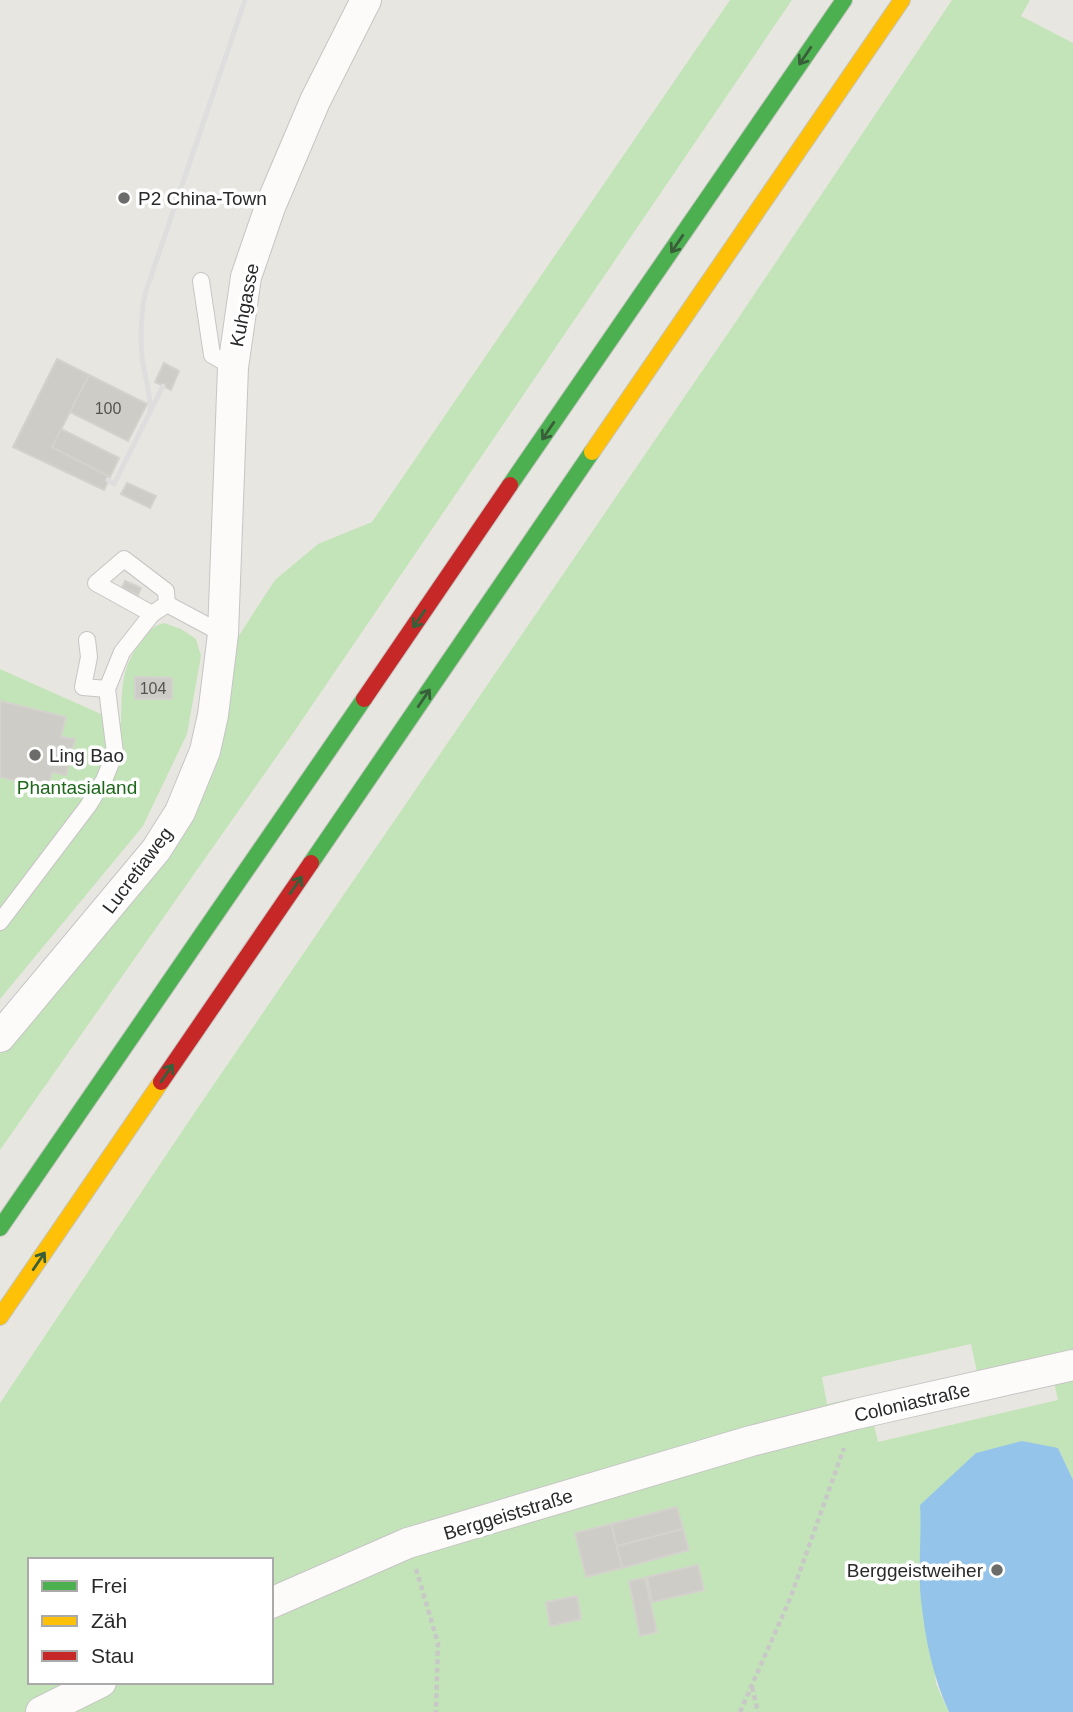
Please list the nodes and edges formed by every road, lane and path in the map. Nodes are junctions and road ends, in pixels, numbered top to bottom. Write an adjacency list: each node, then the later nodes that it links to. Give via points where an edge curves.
1 (366, 0): 5 (street, Kuhgasse, via 315,101 270,207 246,277)
2 (844, 0): 13 (highway, one-way to 13)
3 (902, 0): 14 (highway, one-way to 3)
4 (201, 281): 5 (lane, via 212,355)
5 (233, 367): 8 (street, Kuhgasse)
6 (167, 604): 7 (lane); 7 (lane, via 166,591 124,559 96,583); 8 (lane)
7 (152, 614): 10 (lane, via 122,652)
8 (223, 634): 12 (street, Lucretiaweg, via 205,751 180,812 131,882)
9 (87, 640): 10 (lane, via 83,687)
10 (107, 689): 11 (lane, via 115,753 104,780)
11 (0, 922)
12 (0, 1037)
13 (0, 1228)
14 (0, 1317)
15 (1073, 1365): 16 (street, Coloniastraße)
16 (856, 1414): 17 (street, Coloniastraße); 21 (path, via 790,1599)
17 (751, 1441): 18 (street, Berggeiststraße)
18 (408, 1543): 19 (street, Berggeiststraße); 23 (path, via 438,1643)
19 (273, 1602)
20 (97, 1684): 22 (street)
21 (752, 1686): 24 (path); 25 (path)
22 (41, 1712)
23 (436, 1712)
24 (740, 1712)
25 (758, 1712)

